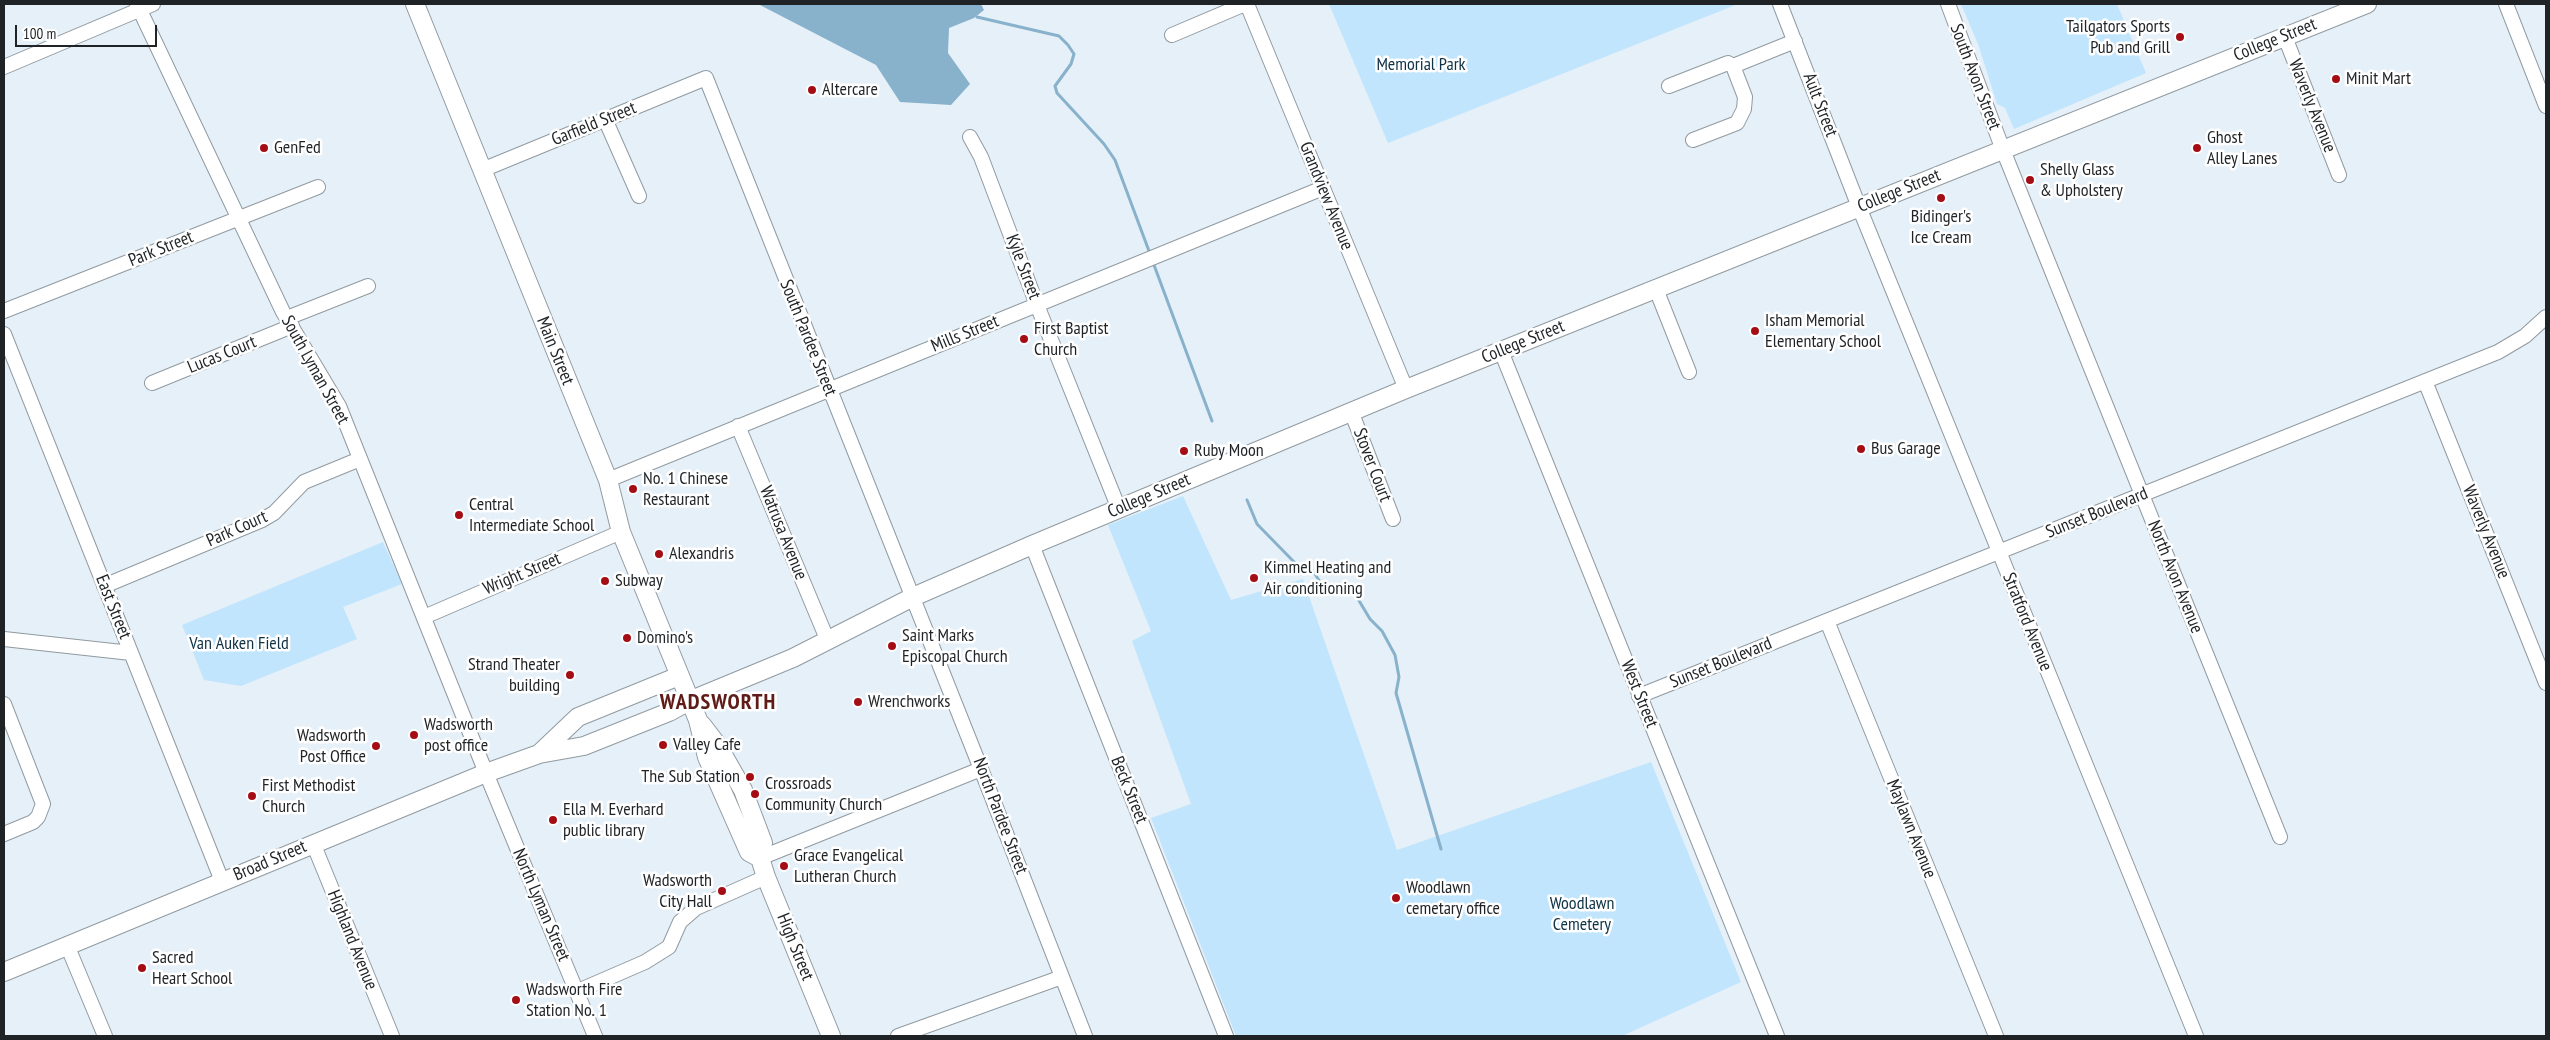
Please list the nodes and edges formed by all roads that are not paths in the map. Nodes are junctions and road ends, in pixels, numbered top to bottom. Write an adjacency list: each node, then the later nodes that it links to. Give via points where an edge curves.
1 (153, 4): 8 (street)
2 (416, 4): 22 (main road, Main Street)
3 (1246, 4): 10 (street); 25 (street, Grandview Avenue)
4 (1780, 4): 12 (street, Ault Street)
5 (1948, 4): 21 (street, South Avon Street)
6 (2367, 4): 9 (main road, College Street)
7 (2506, 4): 17 (street)
8 (138, 7): 14 (street); 28 (street, South Lyman Street)
9 (2340, 9): 11 (main road, College Street)
10 (1172, 35)
11 (2285, 37): 21 (main road, College Street); 23 (street, Waverly Avenue)
12 (1795, 41): 13 (street); 27 (street, Ault Street)
13 (1732, 66): 16 (street, via 1728,63); 20 (street, via 1745,97 1744,110 1737,122)
14 (4, 67)
15 (706, 78): 18 (street, Garfield Street); 40 (street, South Pardee Street)
16 (1669, 86)
17 (2546, 106)
18 (605, 119): 22 (street, Garfield Street); 26 (street)
19 (970, 137): 31 (street, Kyle Street, via 981,157)
20 (1693, 140)
21 (2003, 150): 27 (main road, College Street); 46 (street, North Avon Avenue)
22 (482, 170): 45 (main road, Main Street)
23 (2339, 175)
24 (318, 187): 28 (street, Park Street)
25 (1323, 188): 31 (street, Mills Street); 41 (street, Grandview Avenue)
26 (639, 196)
27 (1859, 207): 30 (main road, College Street); 51 (street, Stratford Avenue)
28 (238, 218): 32 (street, Park Street); 34 (street, South Lyman Street)
29 (368, 286): 34 (street, Lucas Court)
30 (1656, 288): 36 (main road, College Street); 37 (street)
31 (1037, 305): 40 (street, Mills Street); 47 (street, Kyle Street)
32 (4, 310)
33 (2546, 316): 38 (street, Sunset Boulevard, via 2511,346)
34 (289, 322): 39 (street, Lucas Court); 44 (street, South Lyman Street, via 339,406)
35 (4, 334): 52 (street, East Street)
36 (1501, 351): 41 (main road, College Street); 61 (street, West Street)
37 (1689, 372)
38 (2425, 381): 46 (street, Sunset Boulevard); 60 (street, Waverly Avenue)
39 (152, 384)
40 (828, 389): 43 (street, Mills Street); 53 (street, South Pardee Street)
41 (1406, 389): 42 (main road, College Street)
42 (1351, 411): 47 (main road, College Street); 48 (street, Stover Court)
43 (738, 426): 45 (street, Mills Street); 57 (street, Watrusa Avenue)
44 (360, 459): 52 (street, Park Court, via 304,482 274,513 262,520); 54 (street, South Lyman Street)
45 (608, 480): 49 (main road, Main Street)
46 (2142, 494): 51 (street, Sunset Boulevard); 70 (street, North Avon Avenue)
47 (1119, 509): 50 (main road, College Street)
48 (1393, 519)
49 (621, 532): 54 (street, Wright Street); 59 (main road, Main Street)
50 (1032, 545): 53 (main road, College Street); 85 (street, Beck Street)
51 (1999, 552): 55 (street, Sunset Boulevard); 88 (street, Stratford Avenue)
52 (104, 586): 58 (street, East Street)
53 (913, 597): 57 (main road, College Street); 67 (street, North Pardee Street)
54 (424, 617): 68 (street, South Lyman Street)
55 (1827, 621): 61 (street, Sunset Boulevard); 87 (street, Maylawn Avenue)
56 (4, 639): 58 (street)
57 (827, 639): 62 (main road, College Street, via 792,658)
58 (131, 654): 74 (street, East Street)
59 (679, 676): 62 (main road, Main Street); 64 (main road, Broad Street, via 585,714)
60 (2546, 682)
61 (1639, 696): 86 (street, West Street)
62 (689, 701): 65 (main road, Broad Street); 72 (main road, High Street, via 743,790 762,843)
63 (4, 704): 69 (street, via 43,804 38,817 32,822)
64 (564, 729): 65 (main road, via 564,740); 66 (main road, Broad Street)
65 (574, 749): 66 (main road, Broad Street)
66 (539, 754): 68 (main road, Broad Street)
67 (981, 769): 72 (street); 77 (street, North Pardee Street)
68 (486, 774): 71 (main road, Broad Street); 78 (street, North Lyman Street)
69 (4, 834)
70 (2280, 837)
71 (313, 843): 74 (main road, Broad Street); 80 (street, Highland Avenue)
72 (760, 858): 73 (main road, High Street)
73 (766, 877): 78 (street, via 696,908 680,922 669,947 645,962); 82 (main road, High Street)
74 (222, 881): 75 (main road, Broad Street)
75 (67, 945): 76 (main road, Broad Street); 79 (street)
76 (4, 972)
77 (1062, 977): 83 (street); 84 (street, North Pardee Street)
78 (578, 991): 81 (street, North Lyman Street)
79 (105, 1036)
80 (392, 1036)
81 (595, 1036)
82 (831, 1036)
83 (898, 1036)
84 (1085, 1036)
85 (1226, 1036)
86 (1777, 1036)
87 (1996, 1036)
88 (2196, 1036)

